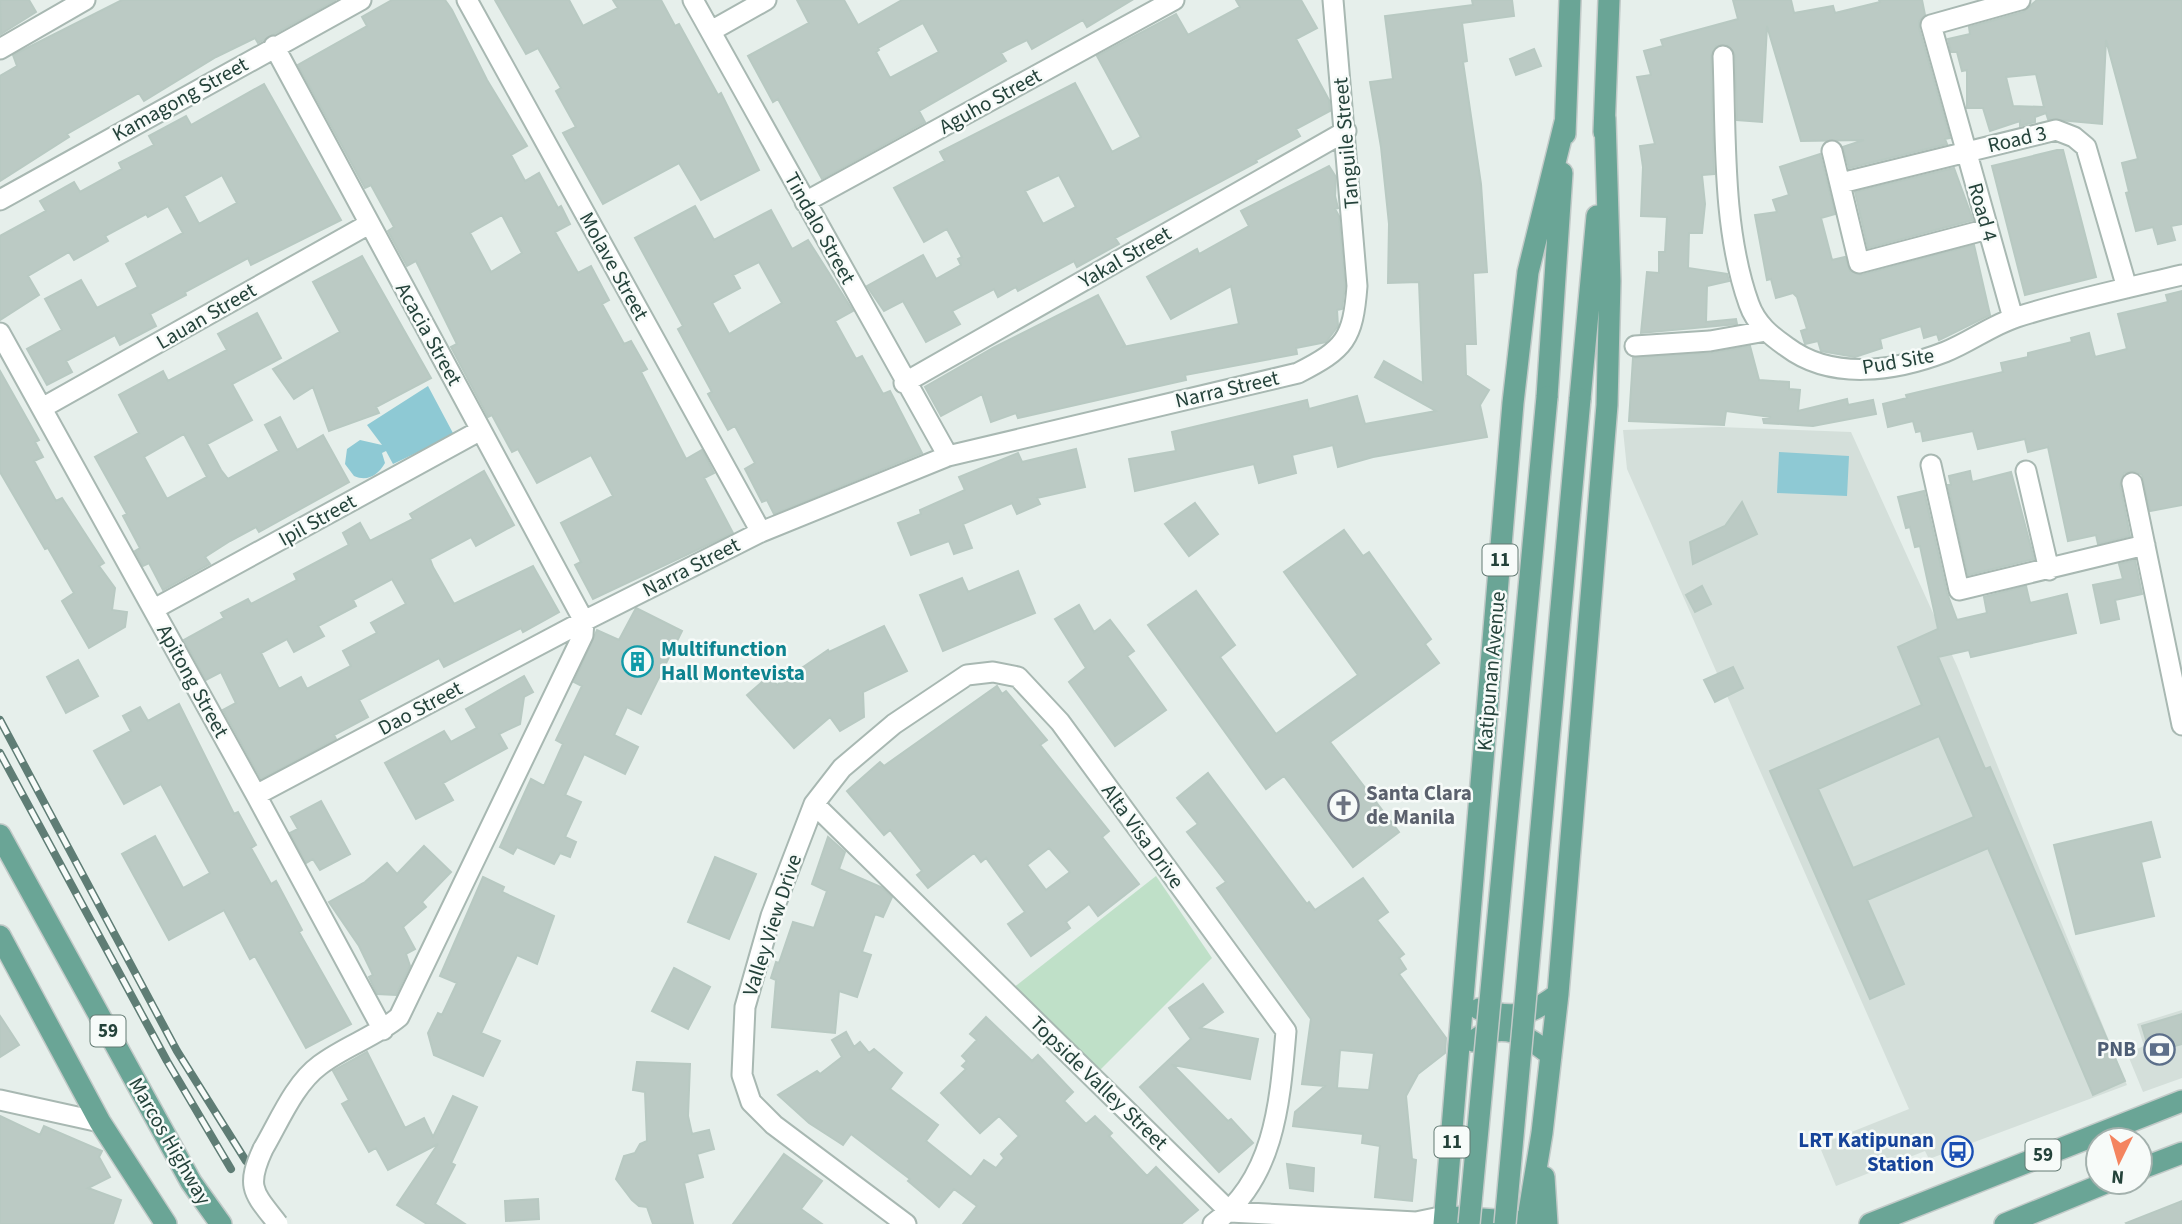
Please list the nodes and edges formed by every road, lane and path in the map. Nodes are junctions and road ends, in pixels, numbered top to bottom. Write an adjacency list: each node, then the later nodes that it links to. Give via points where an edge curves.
1 (85, 0): 13 (street)
2 (361, 0): 12 (street, Kamagong Street)
3 (467, 0): 39 (street, Molave Street)
4 (693, 0): 11 (street, Tindalo Street)
5 (766, 0): 11 (street)
6 (1174, 0): 22 (street, Aguho Street)
7 (1333, 0): 17 (street, Tanguile Street)
8 (1570, 0): 16 (main road, Katipunan Avenue / 11)
9 (1609, 0): 15 (main road)
10 (2020, 0): 18 (street, Road 4, via 1931,25)
11 (711, 31): 22 (street, Tindalo Street)
12 (274, 46): 21 (street, Kamagong Street); 23 (street, Acacia Street)
13 (0, 49)
14 (1723, 57): 29 (street, Pud Site, via 1732,234 1750,307)
15 (1605, 118): 49 (main road, via 1610,281 1607,405); 68 (main road, bridge)
16 (1565, 122): 50 (main road, Katipunan Avenue / 11, via 1528,272 1513,402); 67 (main road, Katipunan Avenue / 11, bridge, via 1547,397)
17 (1346, 131): 26 (street, Tanguile Street); 32 (street, Yakal Street)
18 (1966, 150): 20 (street, Road 3); 24 (street, Road 4); 27 (street, Road 3, via 2056,130 2086,146)
19 (1832, 151): 20 (street)
20 (1841, 183): 24 (street, via 1859,264)
21 (0, 201)
22 (805, 202): 32 (street, Tindalo Street)
23 (369, 224): 33 (street, Lauan Street); 34 (street, Acacia Street)
24 (1988, 229): 28 (street, Road 4)
25 (2182, 275): 27 (street, Pud Site)
26 (1357, 286): 35 (street, Narra Street, via 1354,321 1333,355 1298,373)
27 (2127, 288): 28 (street, Pud Site)
28 (2013, 318): 29 (street, Pud Site, via 1946,351 1860,370 1797,355)
29 (1766, 331): 31 (street, via 1710,341)
30 (0, 334): 33 (street, Apitong Street)
31 (1635, 346)
32 (904, 383): 35 (street, Tindalo Street)
33 (43, 408): 42 (street, Apitong Street)
34 (481, 430): 42 (street, Ipil Street); 43 (street, Acacia Street)
35 (948, 456): 39 (street, Narra Street)
36 (1931, 465): 41 (street, via 1959,590)
37 (2026, 471): 41 (street)
38 (2132, 483): 40 (street)
39 (761, 532): 43 (street, Narra Street)
40 (2145, 545): 41 (street); 44 (street)
41 (2049, 570)
42 (153, 609): 45 (street, Apitong Street)
43 (584, 621): 45 (street, Dao Street); 51 (street, via 583,635 399,1017)
44 (2182, 725)
45 (256, 794): 51 (street, Apitong Street)
46 (814, 804): 60 (street, Topside Valley Street); 60 (street, Alta Visa Drive, via 842,768 883,733 967,676 993,672 1018,677 1060,722 1286,1031 1279,1108 1260,1170); 65 (street, Valley View Drive, via 771,916 745,1007 742,1075 751,1102 774,1125)
47 (0, 835): 63 (main road, Marcos Highway / 59, via 191,1182)
48 (0, 936): 56 (main road, 59)
49 (1558, 994): 50 (main road, via 1535,1012 1521,1014 1492,1013); 52 (main road)
50 (1465, 1002): 53 (main road, Katipunan Avenue / 11)
51 (374, 1035): 64 (street, bridge, via 320,1065 302,1083 262,1149 251,1183)
52 (1551, 1055): 53 (main road, via 1520,1032 1502,1029 1485,1032); 69 (main road)
53 (1459, 1059): 61 (main road, Katipunan Avenue / 11)
54 (0, 1100): 56 (street)
55 (2182, 1101): 70 (main road, 59)
56 (100, 1122): 62 (main road, 59)
57 (2182, 1153): 58 (main road)
58 (2154, 1164)
59 (2084, 1192): 71 (main road, 59)
60 (1230, 1212): 61 (street); 66 (street, Alta Visa Drive)
61 (1445, 1220): 69 (main road)
62 (166, 1224)
63 (220, 1224)
64 (278, 1224)
65 (906, 1224)
66 (1213, 1224)
67 (1469, 1224)
68 (1504, 1224)
69 (1534, 1224)
70 (1870, 1224)
71 (2005, 1224)

